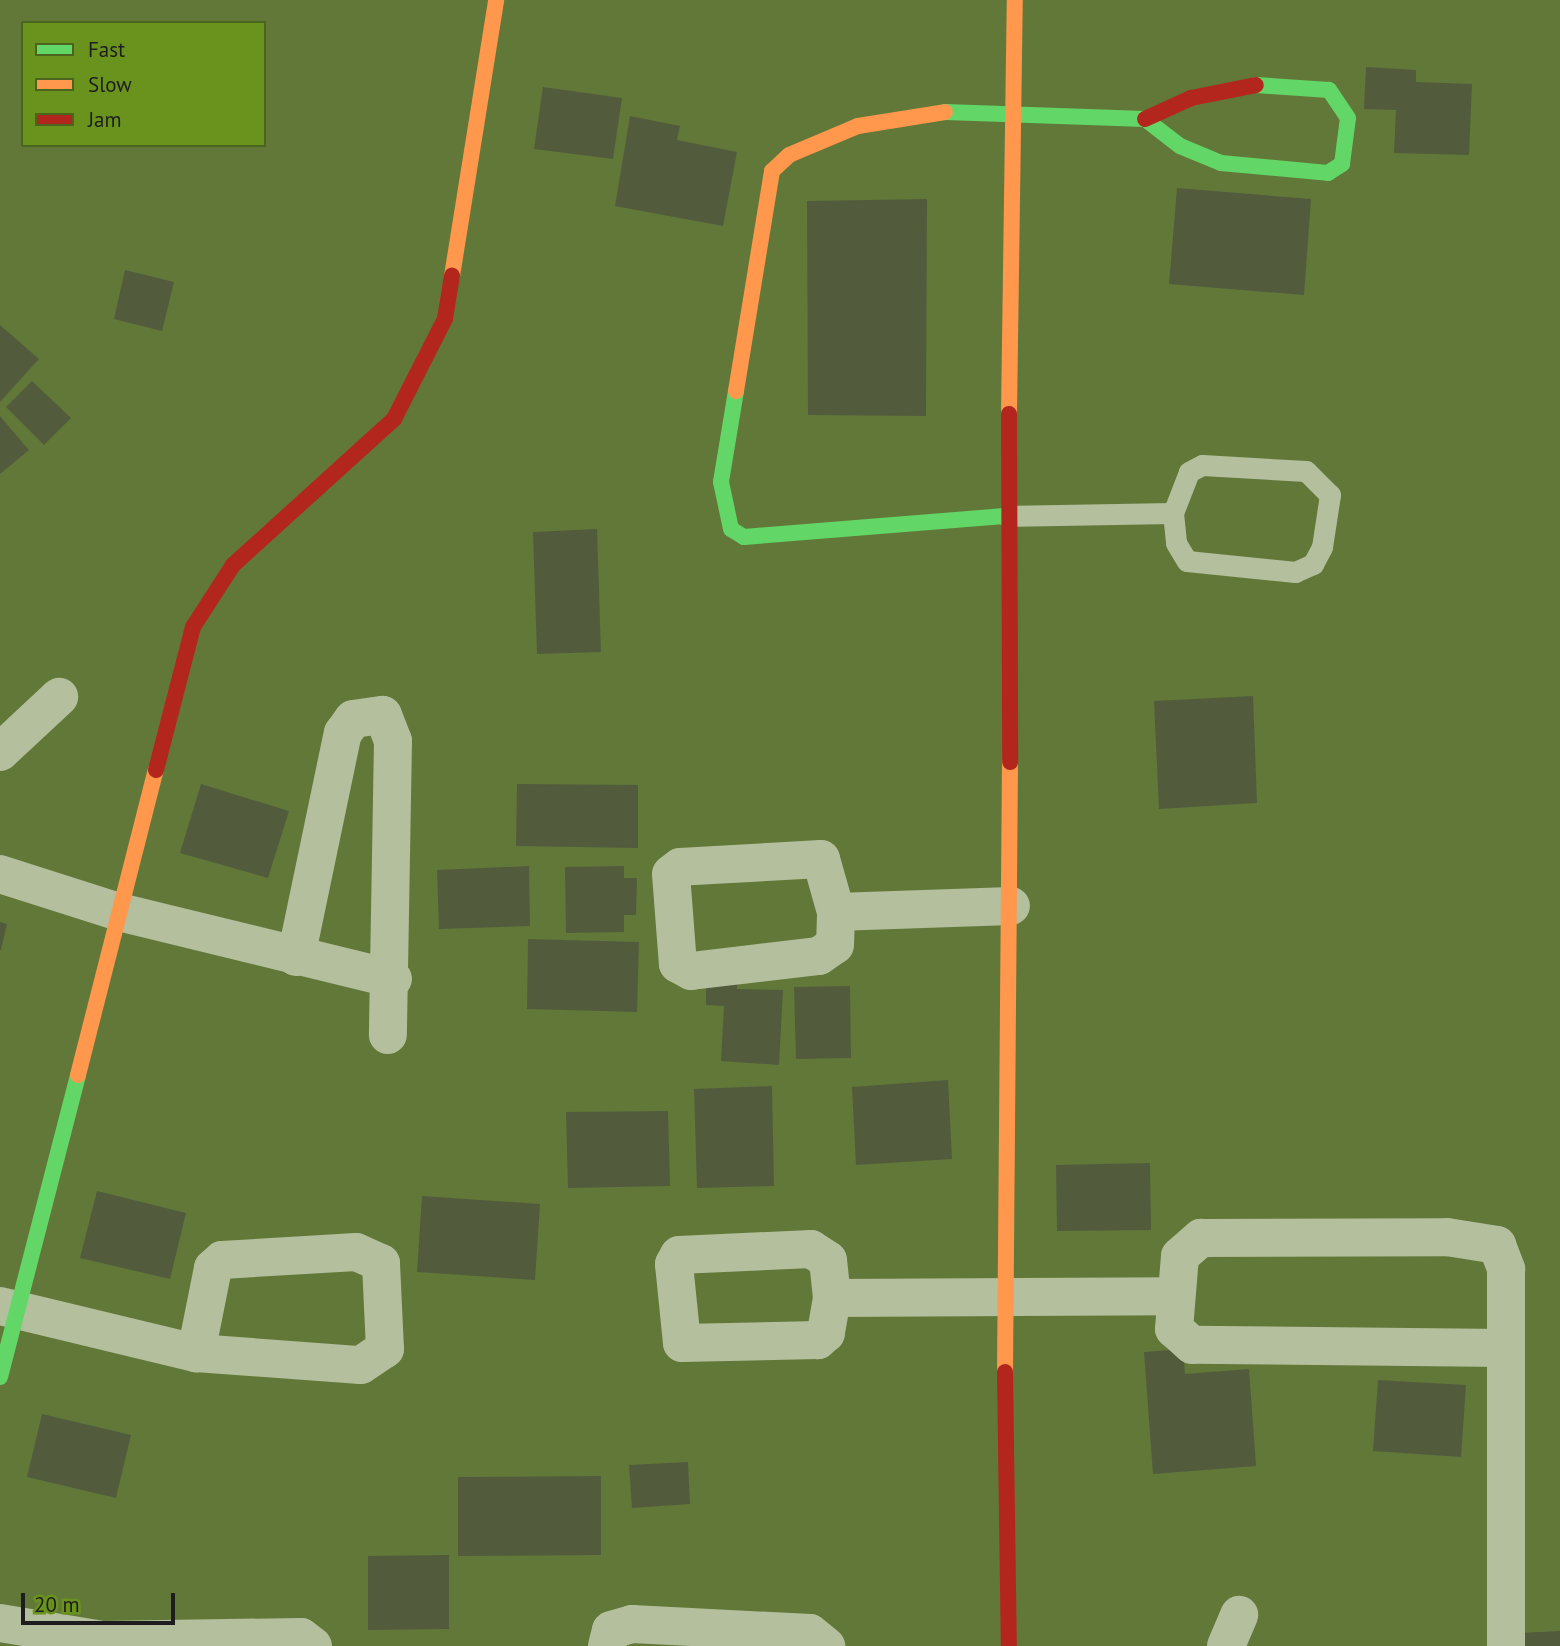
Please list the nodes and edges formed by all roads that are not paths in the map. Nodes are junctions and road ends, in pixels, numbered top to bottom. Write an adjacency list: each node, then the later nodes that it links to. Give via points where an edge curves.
1 (496, 0): 11 (street, via 445,319 394,419 233,565 193,627)
2 (1015, 0): 3 (street)
3 (1012, 112): 4 (street); 6 (street); 6 (street, via 934,112 858,126 789,155 772,171 721,482 722,508 744,537)
4 (1146, 119): 4 (street, via 1180,146 1221,163 1328,173 1342,164 1349,147 1348,118 1329,90 1250,85 1191,98)
5 (1173, 513): 5 (lane, via 1176,542 1187,561 1295,572 1313,564 1322,547 1331,495 1306,471 1202,465 1189,472); 6 (lane)
6 (1007, 516): 10 (street)
7 (59, 697): 8 (street)
8 (0, 752)
9 (0, 874): 11 (street)
10 (1011, 906): 12 (street); 18 (street)
11 (119, 912): 13 (street); 19 (street)
12 (836, 912): 12 (street, via 835,946 819,956 691,971 678,964 671,874 680,867 821,859)
13 (296, 957): 14 (street); 14 (street, via 343,733 353,719 383,715 393,741)
14 (393, 979): 15 (street)
15 (388, 1035)
16 (1174, 1296): 18 (street); 20 (street, via 1174,1329 1192,1345); 20 (street, via 1180,1256 1201,1238 1485,1239 1505,1258)
17 (832, 1297): 18 (street)
18 (1002, 1301): 28 (street)
19 (8, 1308): 21 (street); 22 (street)
20 (1504, 1348): 29 (street)
21 (196, 1353): 21 (street, via 374,1362 385,1349 381,1263 356,1252 222,1260 213,1268)
22 (0, 1377)
23 (0, 1623): 24 (street)
24 (103, 1643): 25 (street, via 301,1637)
25 (313, 1646)
26 (607, 1646): 27 (street, via 611,1630 632,1624 810,1633)
27 (826, 1646)
28 (1009, 1646)
29 (1506, 1646)

